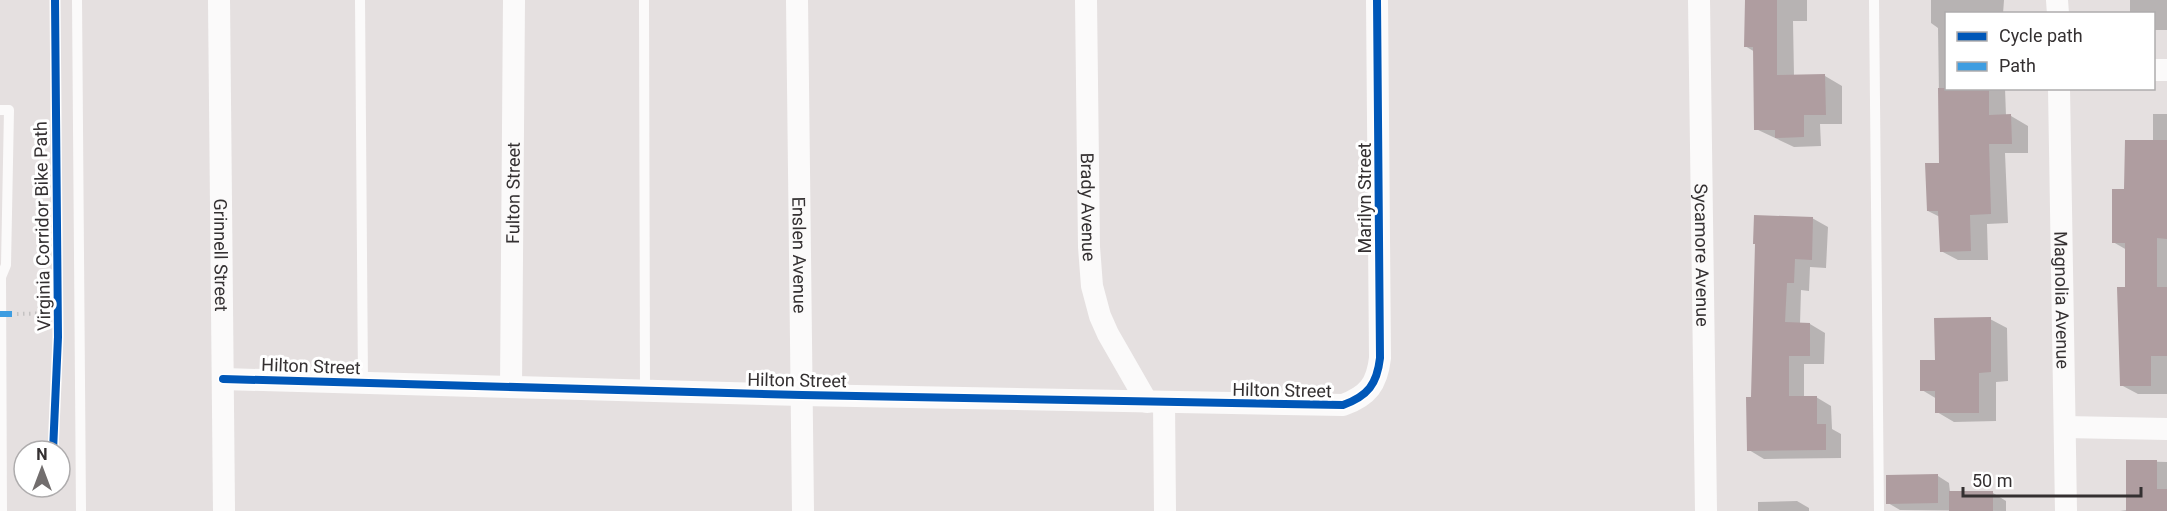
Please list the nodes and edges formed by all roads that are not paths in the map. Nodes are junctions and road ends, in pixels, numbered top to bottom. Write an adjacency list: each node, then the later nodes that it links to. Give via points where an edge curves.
1 (77, 0): 23 (lane)
2 (219, 0): 13 (street, Grinnell Street)
3 (360, 0): 14 (lane)
4 (514, 0): 15 (street, Fulton Street)
5 (644, 0): 16 (lane)
6 (797, 0): 18 (street, Enslen Avenue)
7 (1086, 0): 19 (street, Brady Avenue, via 1092,286 1108,334)
8 (1377, 0): 17 (street, Marilyn Street, via 1380,358 1378,374)
9 (1699, 0): 27 (street, Sycamore Avenue)
10 (1874, 0): 28 (lane)
11 (2059, 90): 20 (street, Magnolia Avenue)
12 (0, 110): 22 (lane, via 9,110 6,265 1,277)
13 (223, 379): 14 (street, Hilton Street); 24 (street, Grinnell Street)
14 (363, 383): 15 (street, Hilton Street)
15 (511, 387): 16 (street, Hilton Street)
16 (645, 391): 18 (street, Hilton Street)
17 (1366, 392): 19 (street, Hilton Street, via 1356,401 1331,407)
18 (802, 395): 19 (street, Hilton Street); 25 (street, Enslen Avenue)
19 (1155, 403): 26 (street, Brady Avenue)
20 (2065, 427): 21 (street); 29 (street, Magnolia Avenue)
21 (2167, 429)
22 (2, 511)
23 (81, 511)
24 (224, 511)
25 (804, 511)
26 (1165, 511)
27 (1706, 511)
28 (1879, 511)
29 (2066, 511)

